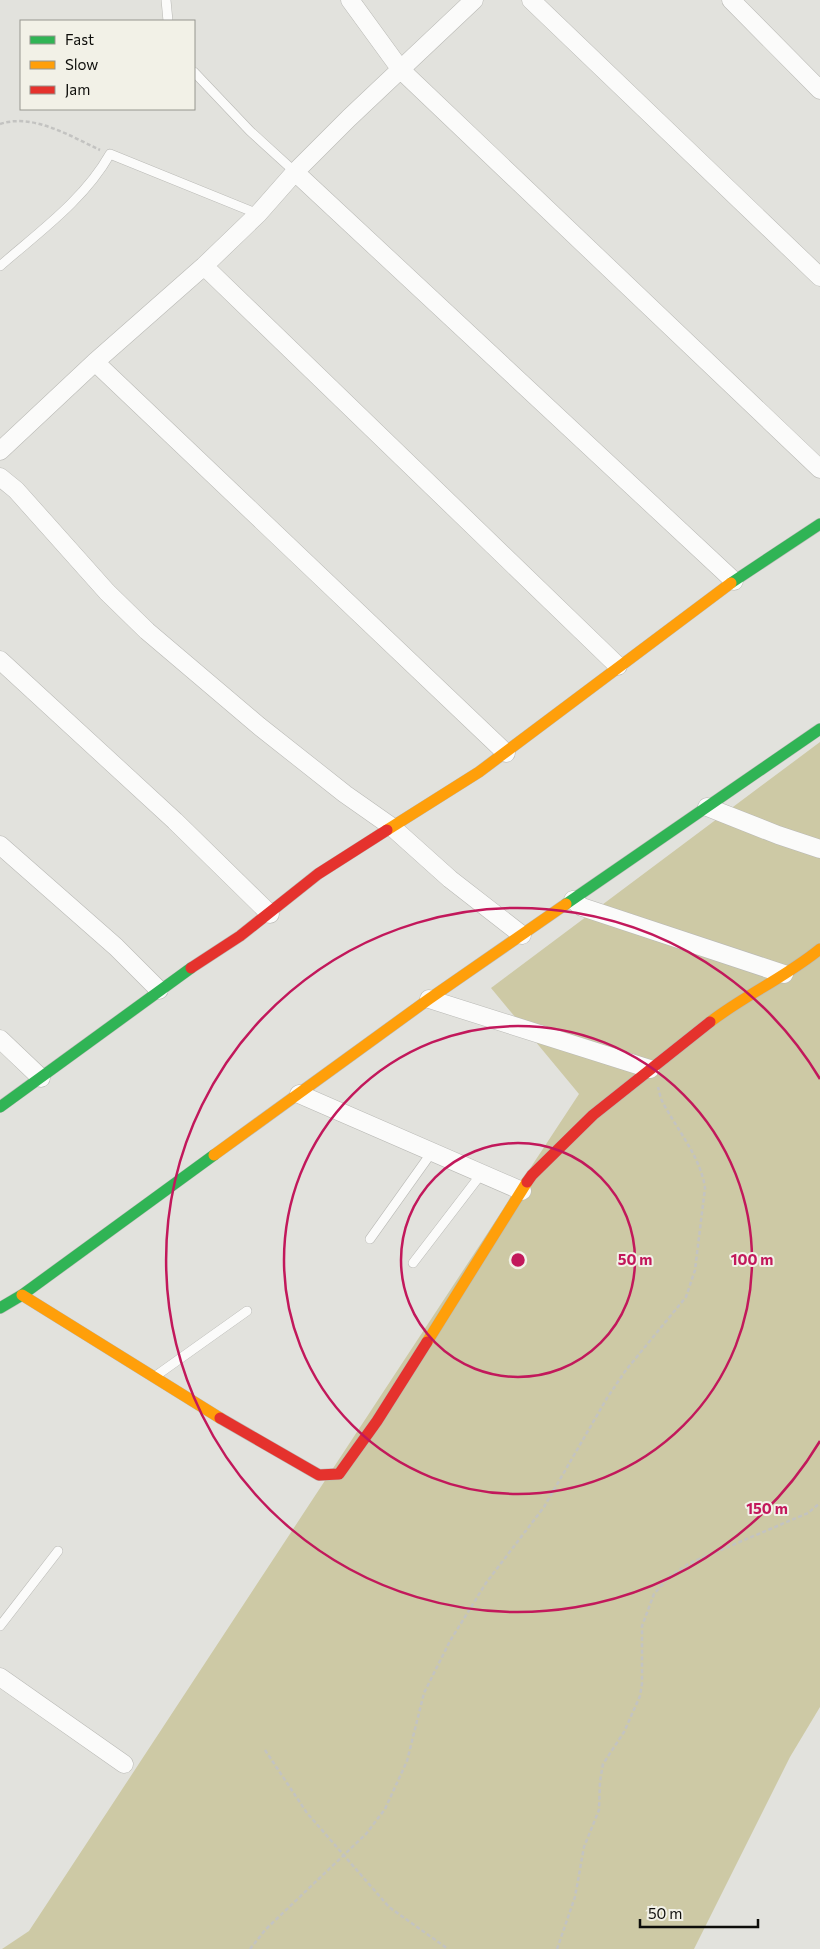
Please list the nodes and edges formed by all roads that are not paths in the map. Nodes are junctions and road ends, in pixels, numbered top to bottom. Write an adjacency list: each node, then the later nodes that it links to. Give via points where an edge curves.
1 (166, 0): 6 (lane)
2 (350, 0): 7 (street)
3 (474, 0): 7 (street)
4 (530, 0): 14 (street)
5 (731, 0): 9 (street)
6 (168, 20)
7 (401, 70): 10 (street); 17 (street)
8 (195, 73): 10 (lane, via 250,131)
9 (820, 90)
10 (296, 172): 11 (street); 20 (street)
11 (258, 214): 12 (lane, via 110,154 97,176 77,198); 13 (street)
12 (0, 266)
13 (204, 266): 15 (street); 22 (street)
14 (820, 277)
15 (95, 362): 16 (street); 24 (street)
16 (0, 451)
17 (820, 469)
18 (0, 477): 26 (street, via 16,490 147,631 344,794)
19 (820, 524): 20 (street)
20 (734, 581): 22 (street)
21 (0, 660): 30 (street, via 175,821)
22 (618, 666): 24 (street)
23 (820, 729): 25 (street)
24 (506, 753): 26 (street)
25 (707, 807): 28 (street); 29 (street)
26 (392, 826): 30 (street, via 318,874); 31 (street, via 450,879)
27 (0, 845): 34 (street)
28 (820, 850)
29 (573, 900): 31 (street); 33 (street, via 582,907)
30 (270, 914): 34 (street)
31 (522, 935): 35 (street)
32 (820, 949): 33 (street)
33 (784, 974): 37 (street, via 726,1009)
34 (160, 990): 38 (street)
35 (429, 999): 37 (street); 39 (street)
36 (0, 1039): 38 (street)
37 (650, 1070): 43 (street, via 593,1115 532,1175)
38 (40, 1078): 40 (street)
39 (299, 1094): 41 (street); 46 (street)
40 (0, 1108)
41 (432, 1152): 42 (street); 44 (lane)
42 (482, 1173): 43 (street); 45 (lane)
43 (522, 1191): 49 (street, via 377,1421 339,1474 319,1475 190,1401)
44 (370, 1239)
45 (413, 1264)
46 (22, 1294): 47 (street); 49 (street)
47 (0, 1308)
48 (247, 1311): 49 (lane)
49 (155, 1377)
50 (58, 1551): 51 (lane)
51 (0, 1626)
52 (0, 1677): 53 (street)
53 (124, 1764)

